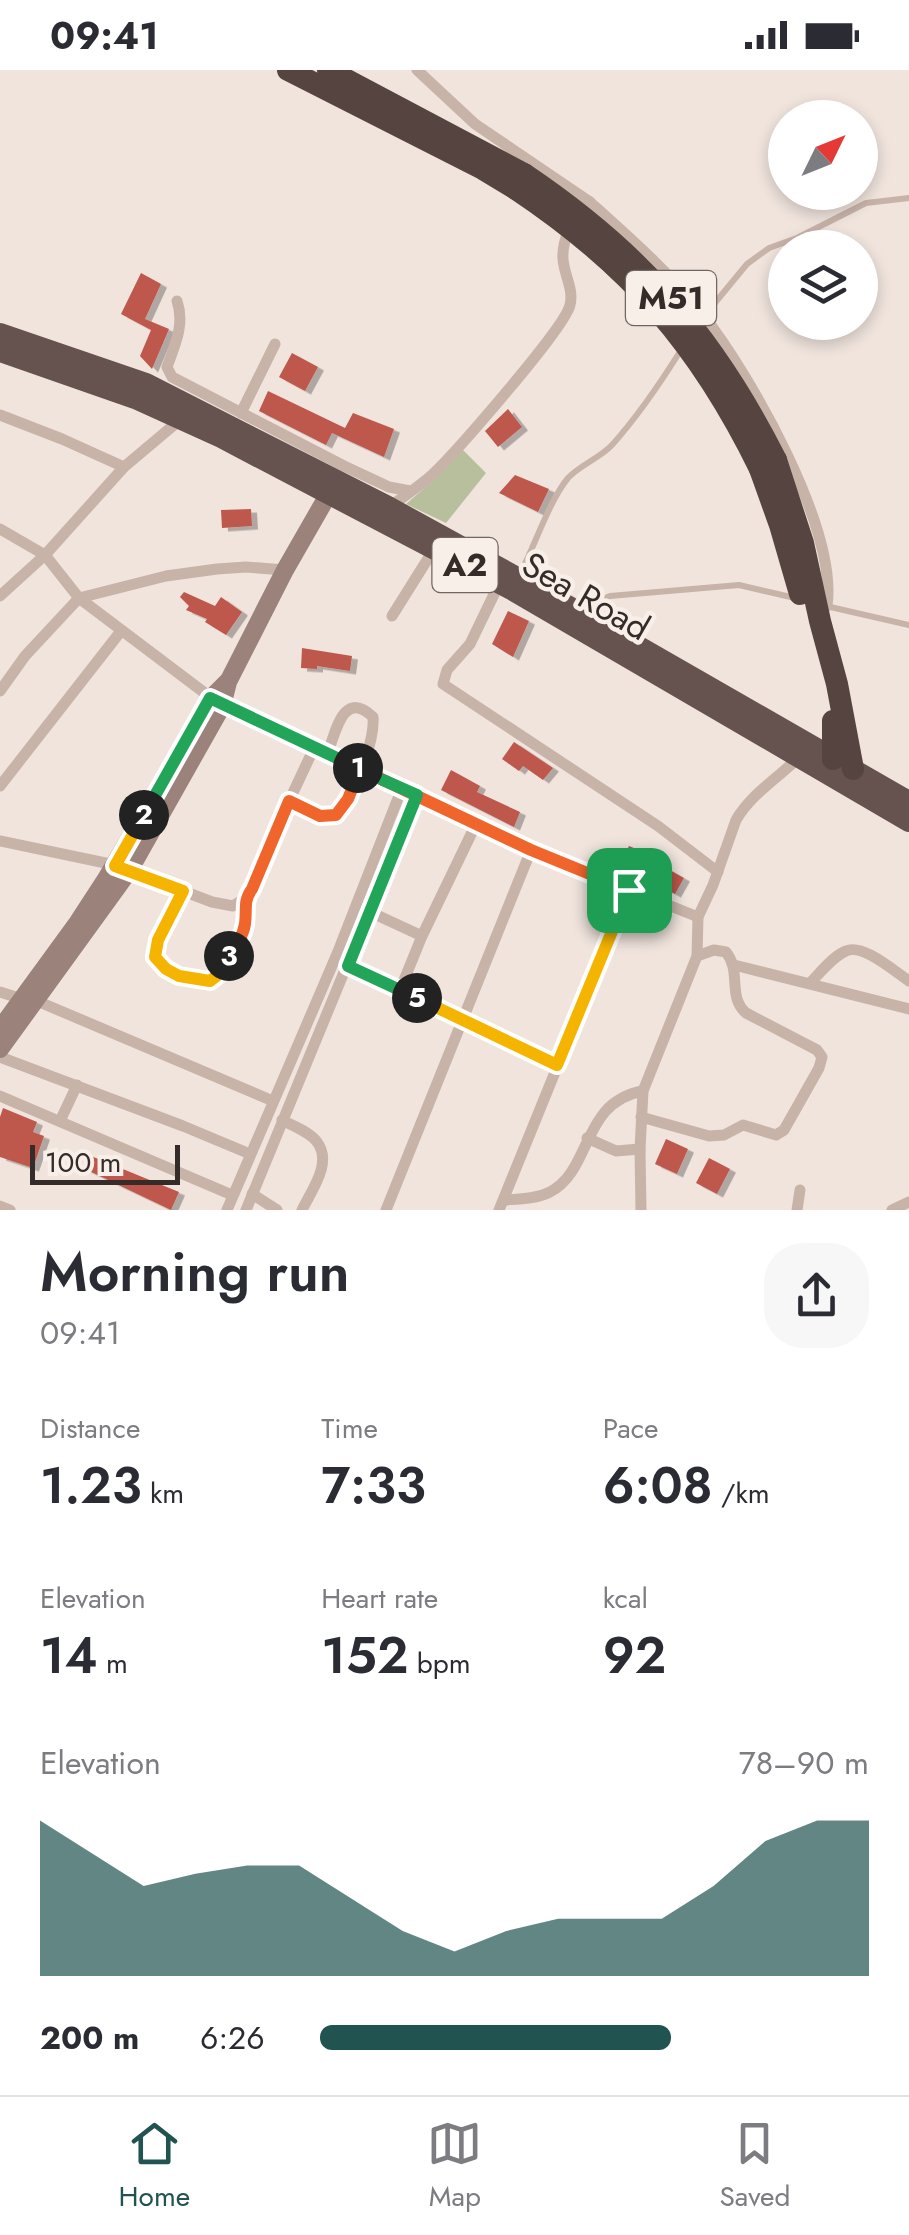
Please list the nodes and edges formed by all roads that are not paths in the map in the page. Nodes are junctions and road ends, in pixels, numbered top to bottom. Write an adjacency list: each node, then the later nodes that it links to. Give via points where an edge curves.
1 (288, 70): 4 (highway, M51)
2 (328, 70): 4 (highway, M51)
3 (417, 70): 6 (street, via 475,124)
4 (520, 181): 28 (highway, M51, bridge, via 564,201 602,231 702,336 754,417 803,543)
5 (909, 198): 8 (lane, via 866,203 770,248 747,264)
6 (590, 202): 8 (street); 18 (street, via 572,220 564,244 570,307 528,366)
7 (177, 300): 12 (street, via 181,314 169,374)
8 (704, 316): 25 (lane, via 610,447 568,478 532,553); 28 (street, via 769,417 809,505 829,589)
9 (0, 333): 17 (highway, Sea Road / A2, via 146,384)
10 (275, 344): 12 (street)
11 (0, 352): 14 (highway, Sea Road / A2)
12 (241, 414): 17 (street)
13 (0, 415): 16 (street)
14 (171, 415): 15 (street); 15 (street); 19 (highway, Sea Road / A2)
15 (148, 445): 16 (street)
16 (124, 467): 23 (street)
17 (358, 482): 18 (street); 20 (highway, Sea Road / A2)
18 (410, 491): 20 (street)
19 (328, 495): 22 (highway, Sea Road / A2); 24 (main road)
20 (390, 507): 25 (highway, Sea Road / A2)
21 (0, 529): 23 (street)
22 (434, 548): 25 (highway, Sea Road / A2); 29 (street)
23 (45, 555): 26 (street); 27 (street)
24 (285, 570): 27 (street, via 217,568); 34 (main road)
25 (509, 581): 30 (highway, Sea Road / A2); 37 (highway, Sea Road / A2); 50 (street, via 444,684)
26 (0, 596)
27 (79, 598): 32 (street); 33 (street)
28 (815, 603): 30 (lane, via 738,584 610,596); 31 (lane); 38 (highway, M51, via 837,684)
29 (392, 616)
30 (586, 616): 38 (highway, Sea Road / A2)
31 (909, 625)
32 (122, 630): 34 (street); 40 (street)
33 (0, 690)
34 (216, 702): 35 (street); 49 (main road)
35 (314, 748): 36 (street); 43 (street)
36 (328, 754): 39 (street); 39 (street, via 340,718 354,708 366,710 374,722)
37 (798, 758): 38 (highway, Sea Road / A2); 50 (street, via 741,810)
38 (837, 767): 44 (highway, Sea Road / A2)
39 (360, 769): 41 (street); 43 (street, via 336,815 320,816)
40 (0, 786)
41 (402, 788): 42 (street); 73 (street)
42 (417, 795): 46 (street); 54 (street)
43 (289, 801): 53 (street)
44 (898, 801): 45 (highway, Sea Road / A2)
45 (909, 822)
46 (476, 824): 48 (street); 56 (street)
47 (0, 841): 49 (street)
48 (531, 850): 51 (street); 66 (street)
49 (122, 868): 52 (street); 64 (main road, via 78,922)
50 (718, 872): 55 (street)
51 (629, 890): 55 (street); 69 (street)
52 (183, 891): 53 (street, via 234,906); 53 (street, via 155,957 166,969 198,981 219,974 240,940)
53 (246, 898)
54 (368, 911): 56 (street); 59 (street)
55 (698, 916): 57 (street)
56 (422, 936): 62 (street)
57 (697, 956): 58 (street, via 723,950); 71 (street)
58 (734, 965): 61 (street); 74 (street, via 739,1007 822,1057 784,1130 771,1135 743,1126 709,1136)
59 (348, 966): 62 (street); 76 (street)
60 (909, 981): 61 (street, via 865,952 850,950)
61 (810, 983): 65 (street)
62 (400, 990): 66 (street)
63 (0, 992): 64 (street)
64 (30, 1000): 67 (main road); 68 (main road); 73 (street)
65 (909, 1008)
66 (462, 1020): 69 (street); 91 (street)
67 (0, 1028)
68 (0, 1053): 70 (street)
69 (557, 1065): 84 (street)
70 (77, 1085): 75 (street); 79 (street)
71 (642, 1092): 74 (street); 77 (street, via 610,1106)
72 (0, 1096): 75 (street)
73 (272, 1101): 79 (street)
74 (641, 1117): 78 (street)
75 (60, 1120): 82 (street)
76 (282, 1120): 81 (street); 90 (street, via 316,1141 322,1156)
77 (587, 1138): 78 (street, via 616,1151); 84 (street, via 553,1190)
78 (640, 1149): 92 (street)
79 (250, 1154): 82 (street)
80 (800, 1190): 93 (street)
81 (252, 1194): 88 (street); 89 (street)
82 (232, 1195): 87 (street)
83 (909, 1202): 94 (street)
84 (501, 1205)
85 (0, 1206): 86 (street)
86 (10, 1210)
87 (227, 1210)
88 (246, 1210)
89 (277, 1210)
90 (302, 1210)
91 (386, 1210)
92 (640, 1210)
93 (797, 1210)
94 (892, 1210)

